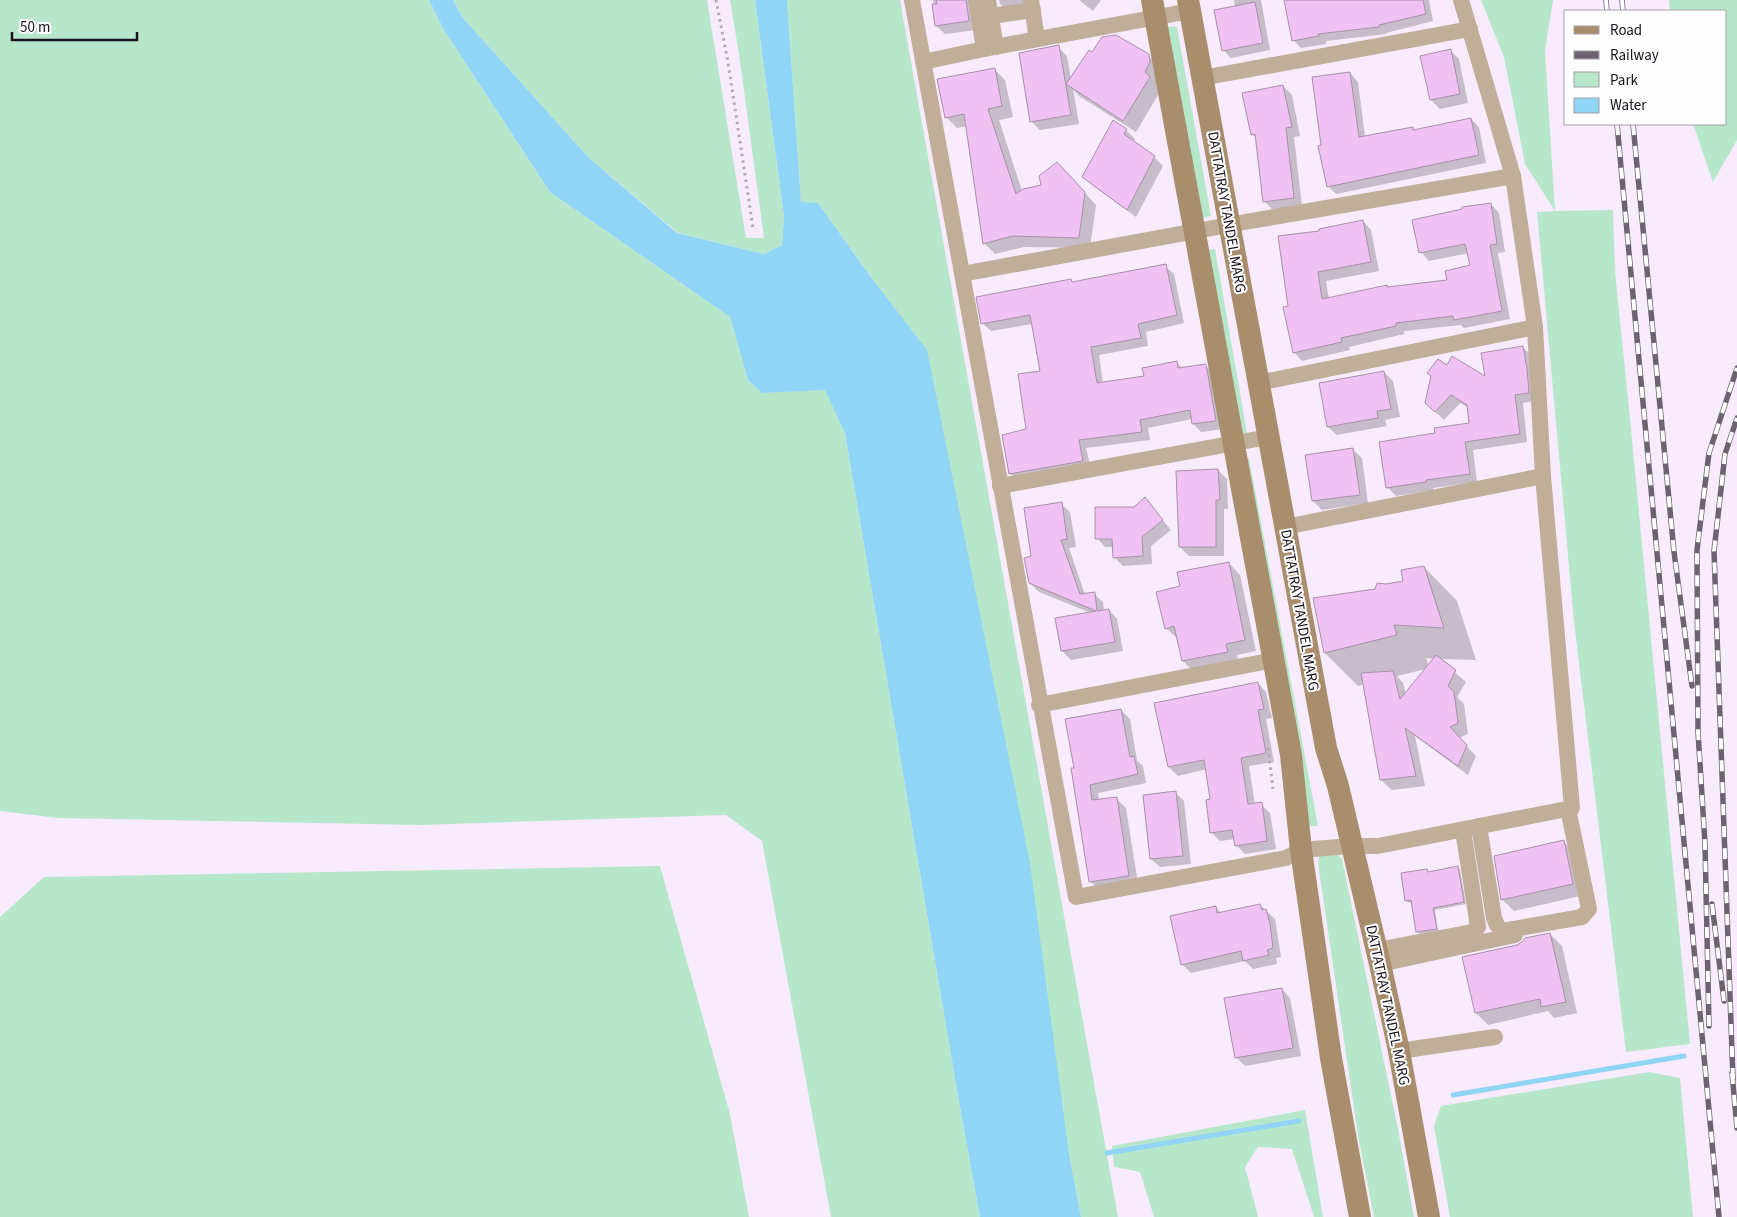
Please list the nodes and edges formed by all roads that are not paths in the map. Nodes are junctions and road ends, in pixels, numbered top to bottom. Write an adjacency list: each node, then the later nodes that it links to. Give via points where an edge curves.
1 (912, 0): 11 (street)
2 (976, 0): 10 (street)
3 (1461, 0): 8 (street)
4 (1032, 5): 6 (street); 9 (street)
5 (1189, 5): 7 (street); 12 (main road, DATTATRAY TANDEL MARG)
6 (990, 8): 10 (street)
7 (1153, 9): 9 (street); 15 (main road)
8 (1470, 29): 12 (street); 13 (street)
9 (1037, 39): 10 (street)
10 (990, 48): 11 (street)
11 (924, 62): 16 (street)
12 (1202, 78): 14 (main road, DATTATRAY TANDEL MARG)
13 (1513, 176): 14 (street); 17 (street)
14 (1229, 225): 15 (street); 18 (main road, DATTATRAY TANDEL MARG)
15 (1194, 232): 16 (street); 20 (main road)
16 (962, 274): 22 (street)
17 (1535, 327): 18 (street); 21 (street)
18 (1258, 383): 19 (main road, DATTATRAY TANDEL MARG)
19 (1268, 436): 20 (street); 23 (main road, DATTATRAY TANDEL MARG)
20 (1234, 443): 22 (street); 24 (main road)
21 (1544, 476): 23 (street); 26 (street, via 1572,808)
22 (1000, 486): 25 (street)
23 (1285, 527): 28 (main road, DATTATRAY TANDEL MARG, via 1326,748)
24 (1274, 660): 25 (street); 29 (main road, via 1291,755)
25 (1040, 705): 29 (street, via 1076,897 1286,858)
26 (1568, 809): 27 (street); 27 (street, via 1589,909 1582,917 1502,931 1494,918)
27 (1471, 828): 28 (street, via 1378,846); 31 (street, via 1478,927 1472,932)
28 (1351, 846): 29 (street); 31 (main road, DATTATRAY TANDEL MARG)
29 (1302, 850): 34 (main road, via 1331,1058)
30 (1523, 933): 31 (street)
31 (1378, 957): 33 (main road, DATTATRAY TANDEL MARG)
32 (1495, 1037): 33 (street)
33 (1398, 1051): 35 (main road, DATTATRAY TANDEL MARG)
34 (1360, 1217)
35 (1429, 1217)

